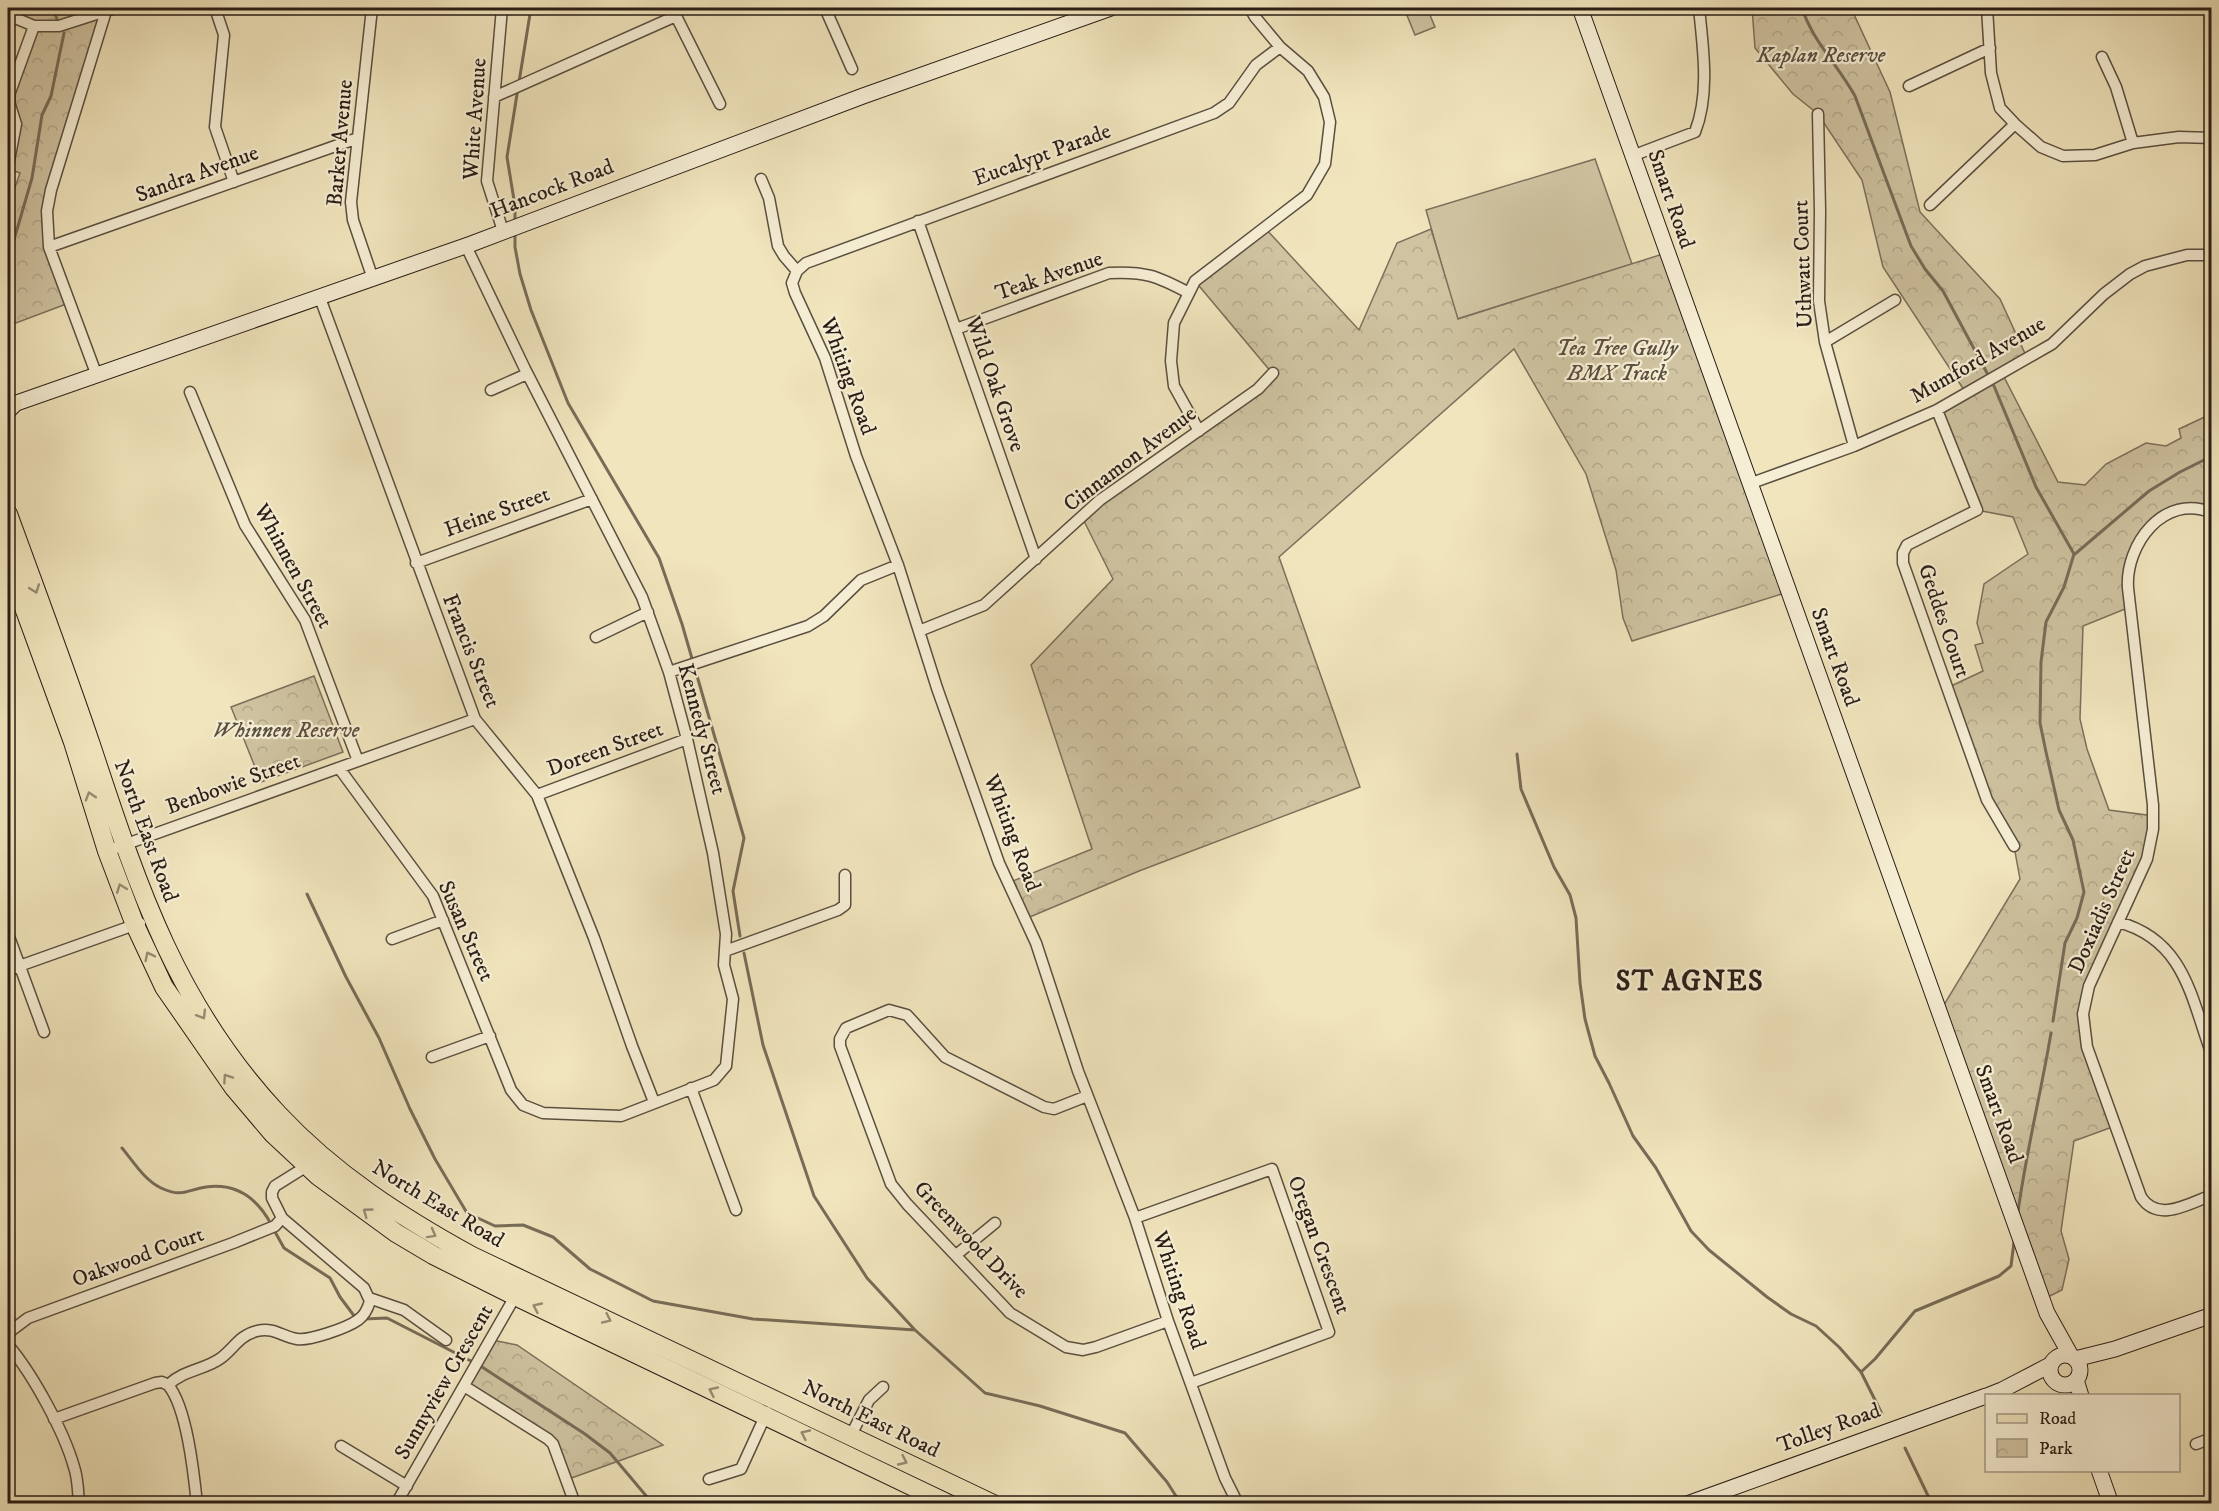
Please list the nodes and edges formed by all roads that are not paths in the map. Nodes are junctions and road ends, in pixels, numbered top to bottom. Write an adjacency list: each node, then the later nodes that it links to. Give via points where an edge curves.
1 (215, 8): 29 (street, via 224,35 214,127)
2 (372, 8): 23 (street, Barker Avenue)
3 (502, 8): 19 (street, White Avenue)
4 (825, 8): 17 (street)
5 (1111, 8): 32 (main road, Hancock Road)
6 (1250, 8): 14 (street)
7 (1580, 8): 26 (main road, Smart Road)
8 (1699, 8): 26 (street, via 1703,83 1701,115 1695,132)
9 (1987, 8): 15 (street)
10 (111, 9): 13 (street, via 59,26); 34 (street, via 51,190 47,211)
11 (674, 12): 19 (street); 20 (street)
12 (8, 15): 13 (street)
13 (34, 26): 27 (street, via 9,95 16,124)
14 (1280, 47): 31 (street, Eucalypt Parade, via 1256,65 1229,103 1214,113); 38 (street, via 1308,71 1324,97 1330,122 1324,164 1307,195 1195,281)
15 (1990, 48): 18 (street); 22 (street, via 1991,73 2000,108)
16 (2102, 57): 25 (street)
17 (852, 69)
18 (1908, 86)
19 (494, 97): 32 (street, White Avenue, via 487,180)
20 (720, 104)
21 (1818, 114): 42 (street, Uthwatt Court, via 1819,301)
22 (2015, 124): 25 (street, via 2041,147 2063,156 2095,155); 30 (street)
23 (358, 138): 29 (street, Sandra Avenue); 37 (street, Barker Avenue, via 352,220)
24 (2211, 138): 25 (street, via 2179,137)
25 (2133, 143)
26 (1632, 156): 52 (main road, Smart Road)
27 (8, 166)
28 (761, 179): 36 (street, via 769,198 778,246)
29 (234, 182): 34 (street, Sandra Avenue)
30 (1930, 205)
31 (918, 221): 36 (street, Eucalypt Parade, via 806,263); 41 (street, Wild Oak Grove)
32 (511, 228): 33 (main road, Hancock Road)
33 (466, 246): 37 (main road, Hancock Road); 44 (street, Kennedy Street)
34 (49, 247): 45 (street)
35 (2211, 255): 49 (street, Mumford Avenue, via 2165,259 2130,274 2052,344)
36 (797, 270): 59 (street, Whiting Road, via 792,283 795,292 825,358 856,456)
37 (373, 279): 39 (main road, Hancock Road)
38 (1189, 293): 41 (street, Teak Avenue, via 1163,279 1135,272 1109,273); 50 (street, via 1174,323 1171,361 1174,386)
39 (320, 298): 45 (main road, Hancock Road); 57 (street, Francis Street)
40 (1895, 300): 42 (street)
41 (956, 329): 56 (street, Wild Oak Grove)
42 (1825, 342): 51 (street, Uthwatt Court)
43 (1273, 373): 50 (street, Cinnamon Avenue, via 1258,389)
44 (527, 374): 46 (street); 53 (street, Kennedy Street)
45 (97, 376): 48 (main road, Hancock Road)
46 (491, 390)
47 (190, 392): 68 (street, Whinnen Street, via 245,525 306,620)
48 (9, 406)
49 (1937, 410): 51 (street, Mumford Avenue); 71 (street, Geddes Court, via 1977,510 1907,545 1903,563 1987,800)
50 (1200, 431): 56 (street, Cinnamon Avenue, via 1100,500)
51 (1854, 446): 52 (street, Mumford Avenue)
52 (1749, 484): 101 (main road, Smart Road)
53 (592, 499): 57 (street, Heine Street); 60 (street, Kennedy Street)
54 (2211, 513): 76 (street, Doxiadis Street, via 2194,508 2168,515 2136,545 2130,562 2128,588 2153,829 2147,859)
55 (8, 514): 63 (main road, North East Road, one-way to 63)
56 (1036, 559): 61 (street, Cinnamon Avenue, via 984,606)
57 (416, 563): 66 (street, Francis Street)
58 (8, 564): 65 (main road, North East Road)
59 (898, 565): 61 (street, Whiting Road); 64 (street, via 861,580 808,626)
60 (648, 612): 62 (street); 64 (street, Kennedy Street)
61 (919, 631): 87 (street, Whiting Road, via 999,863 1036,943)
62 (596, 637)
63 (53, 640): 65 (main road, via 48,646); 72 (main road, North East Road)
64 (669, 672): 67 (street, Kennedy Street)
65 (53, 688): 72 (main road, North East Road, one-way to 65)
66 (475, 719): 68 (street, Benbowie Street); 70 (street, Francis Street)
67 (687, 739): 70 (street, Doreen Street); 79 (street, Kennedy Street, via 713,853 726,934)
68 (358, 761): 69 (street, Benbowie Street)
69 (339, 768): 72 (street, Benbowie Street); 74 (street, Susan Street, via 434,896)
70 (537, 795): 88 (street, Francis Street)
71 (2014, 846)
72 (115, 848): 75 (main road, North East Road)
73 (845, 875): 79 (street, via 845,905 838,910)
74 (443, 920): 78 (street); 83 (street, Susan Street)
75 (143, 922): 80 (street); 90 (main road, North East Road, one-way to 75, via 234,1088 164,987); 97 (main road, North East Road, one-way to 97, via 173,964 209,1027 257,1090 300,1136 387,1206 472,1256)
76 (2118, 922): 84 (street, via 2145,932 2169,952 2182,973); 91 (street, Doxiadis Street, via 2086,997 2085,1037 2141,1197 2151,1209 2161,1211)
77 (8, 934): 80 (street)
78 (392, 939)
79 (725, 951): 86 (street, Kennedy Street, via 724,965 734,999 726,1066 714,1080)
80 (20, 966): 81 (street); 82 (street)
81 (8, 970)
82 (44, 1032)
83 (490, 1036): 85 (street); 89 (street, Susan Street, via 511,1090 523,1105)
84 (2211, 1055)
85 (432, 1057)
86 (690, 1088): 88 (street, Kennedy Street); 92 (street)
87 (1088, 1096): 93 (street, Whiting Road); 96 (street, Greenwood Drive, via 1054,1109 1044,1107 945,1057 907,1015 889,1010 846,1028 840,1046 891,1184)
88 (654, 1102): 89 (street, Kennedy Street, via 621,1116)
89 (543, 1113)
90 (307, 1166): 95 (street, via 279,1183 272,1192); 98 (main road, North East Road, one-way to 90, via 396,1233)
91 (2211, 1195)
92 (736, 1210)
93 (1135, 1218): 102 (street, Whiting Road); 108 (street, Oregan Crescent, via 1272,1169 1329,1332)
94 (995, 1223): 96 (street)
95 (275, 1225): 99 (street, via 362,1286); 103 (street, Oakwood Court, via 28,1318)
96 (956, 1255): 102 (street, Greenwood Drive, via 1010,1312 1065,1347 1096,1347)
97 (524, 1280): 98 (street, Sunnyview Crescent); 117 (main road, North East Road, one-way to 117)
98 (515, 1296): 110 (street, Sunnyview Crescent); 118 (main road, North East Road, one-way to 98)
99 (369, 1298): 104 (street, via 404,1310); 109 (street, via 360,1318 348,1325 304,1339 269,1330 250,1333 217,1360)
100 (2211, 1315): 107 (main road)
101 (2050, 1320): 106 (main road, Smart Road); 107 (main road, Smart Road)
102 (1168, 1322): 108 (street, Whiting Road)
103 (8, 1333)
104 (446, 1340)
105 (8, 1344): 119 (street)
106 (2052, 1362): 107 (main road, via 2066,1354); 112 (main road, via 2050,1375); 113 (main road, Tolley Road)
107 (2076, 1366): 112 (main road); 115 (main road, Smart Road)
108 (1191, 1383): 134 (street, Whiting Road)
109 (168, 1385): 119 (street, via 155,1383); 129 (street, via 188,1433)
110 (464, 1386): 127 (street, Sunnyview Crescent); 131 (street, via 553,1444)
111 (883, 1387): 122 (street, via 869,1400)
112 (2063, 1387): 113 (main road, Tolley Road, via 2038,1383)
113 (2002, 1390): 114 (main road, Tolley Road)
114 (1992, 1394)
115 (2081, 1394)
116 (1985, 1397): 135 (main road, Tolley Road)
117 (773, 1398): 118 (street); 122 (main road, North East Road)
118 (766, 1416): 122 (main road, North East Road, one-way to 118); 126 (street, via 741,1469)
119 (54, 1419): 128 (street, via 74,1467)
120 (2211, 1438): 121 (street)
121 (2196, 1444)
122 (847, 1445): 132 (main road, North East Road); 133 (main road, North East Road, one-way to 133)
123 (340, 1446): 127 (street)
124 (2100, 1472): 136 (main road)
125 (2109, 1472): 137 (main road)
126 (709, 1479)
127 (407, 1486): 130 (street, Sunnyview Crescent)
128 (79, 1503)
129 (197, 1503)
130 (396, 1503)
131 (575, 1503)
132 (949, 1503)
133 (993, 1503)
134 (1238, 1503)
135 (1687, 1503)
136 (2111, 1503)
137 (2120, 1503)

